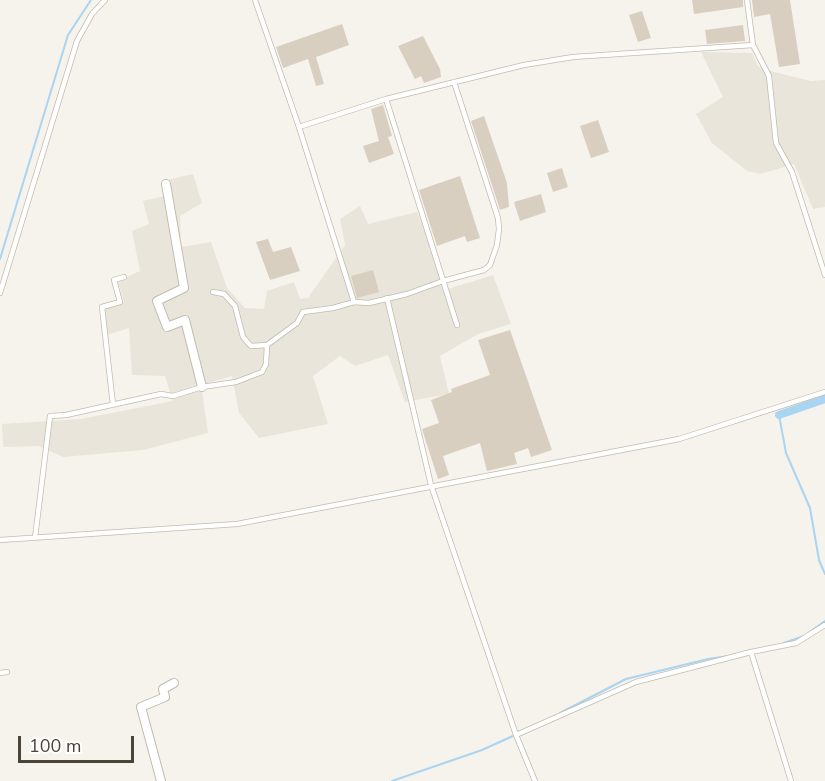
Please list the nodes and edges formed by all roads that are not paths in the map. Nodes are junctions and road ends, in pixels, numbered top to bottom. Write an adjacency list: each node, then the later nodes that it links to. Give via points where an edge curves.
1 (105, 0): 13 (lane, via 77,41)
2 (255, 0): 7 (lane)
3 (747, 0): 4 (lane)
4 (753, 45): 5 (lane, via 573,57); 9 (lane, via 769,76 776,143 792,172)
5 (454, 82): 6 (lane); 11 (lane, via 500,229 490,266)
6 (386, 99): 7 (lane); 11 (lane)
7 (298, 127): 15 (lane)
8 (166, 184): 18 (street, via 184,288 157,301 166,327 185,320)
9 (825, 275)
10 (124, 277): 20 (lane, via 114,280 120,302 102,307)
11 (443, 281): 14 (lane); 16 (lane)
12 (213, 292): 17 (lane, via 224,294 235,306 243,337 251,346)
13 (0, 293)
14 (387, 298): 15 (lane); 21 (lane)
15 (354, 302): 17 (lane, via 303,312 297,323)
16 (457, 325)
17 (267, 345): 18 (lane, via 262,372 236,382)
18 (202, 387): 20 (lane, via 174,396 161,394)
19 (825, 392): 21 (lane, via 679,439)
20 (113, 405): 22 (lane, via 50,416)
21 (431, 485): 22 (lane, via 237,524); 29 (lane)
22 (35, 538): 23 (lane)
23 (0, 540)
24 (825, 625): 25 (lane, via 796,643)
25 (750, 652): 29 (lane, via 636,682); 32 (lane)
26 (7, 672): 27 (lane)
27 (0, 673)
28 (174, 683): 30 (street, via 163,689 165,697 141,707)
29 (516, 735): 31 (lane)
30 (161, 781)
31 (535, 781)
32 (791, 781)

